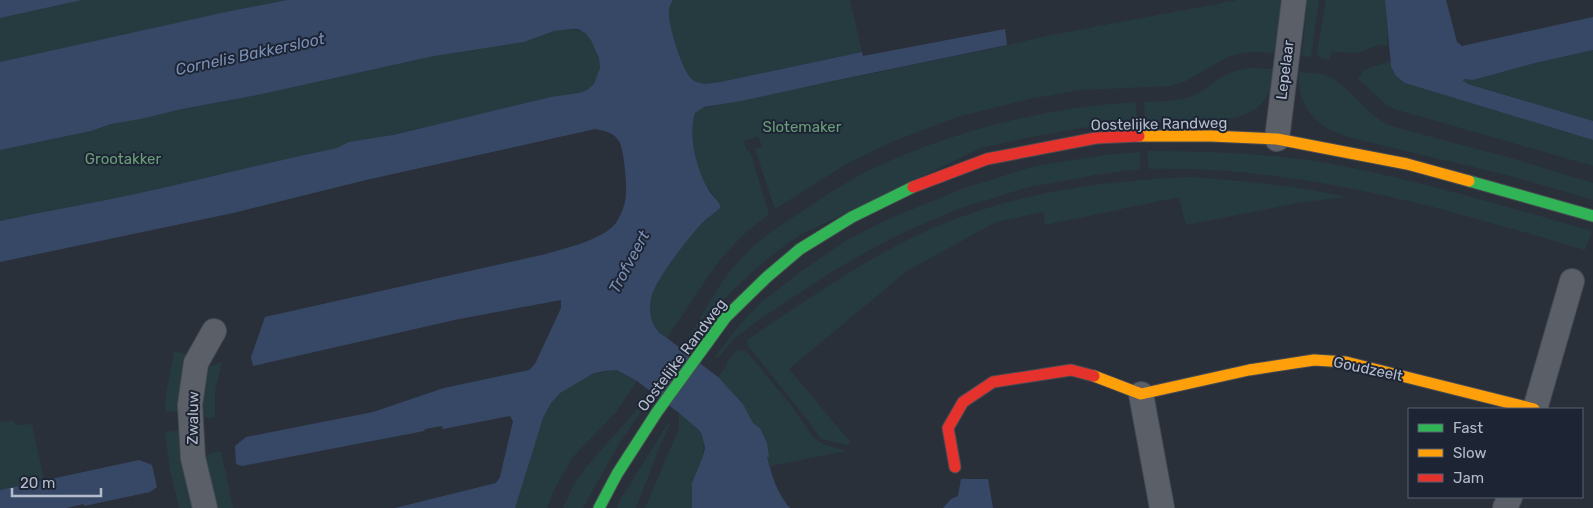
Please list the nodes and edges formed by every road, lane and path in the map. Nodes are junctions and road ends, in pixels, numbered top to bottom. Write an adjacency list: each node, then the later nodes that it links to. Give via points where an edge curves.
1 (1294, 0): 2 (street, Lepelaar)
2 (1277, 139): 3 (street, Oostelijke Randweg, via 1407,164); 11 (street, Oostelijke Randweg, via 1211,136 1096,138 987,159 917,185 852,217 800,249 726,317 657,412 616,474)
3 (1593, 216)
4 (1572, 281): 8 (street, Goudzeelt)
5 (214, 331): 10 (street, Zwaluw, via 196,363 190,405 192,458)
6 (1141, 394): 7 (street, Goudzeelt, via 1249,370 1314,360 1346,362); 9 (street, via 1071,370 993,382 963,402 948,428); 12 (street)
7 (1531, 408)
8 (1535, 408)
9 (955, 467)
10 (205, 508)
11 (599, 508)
12 (1162, 508)

